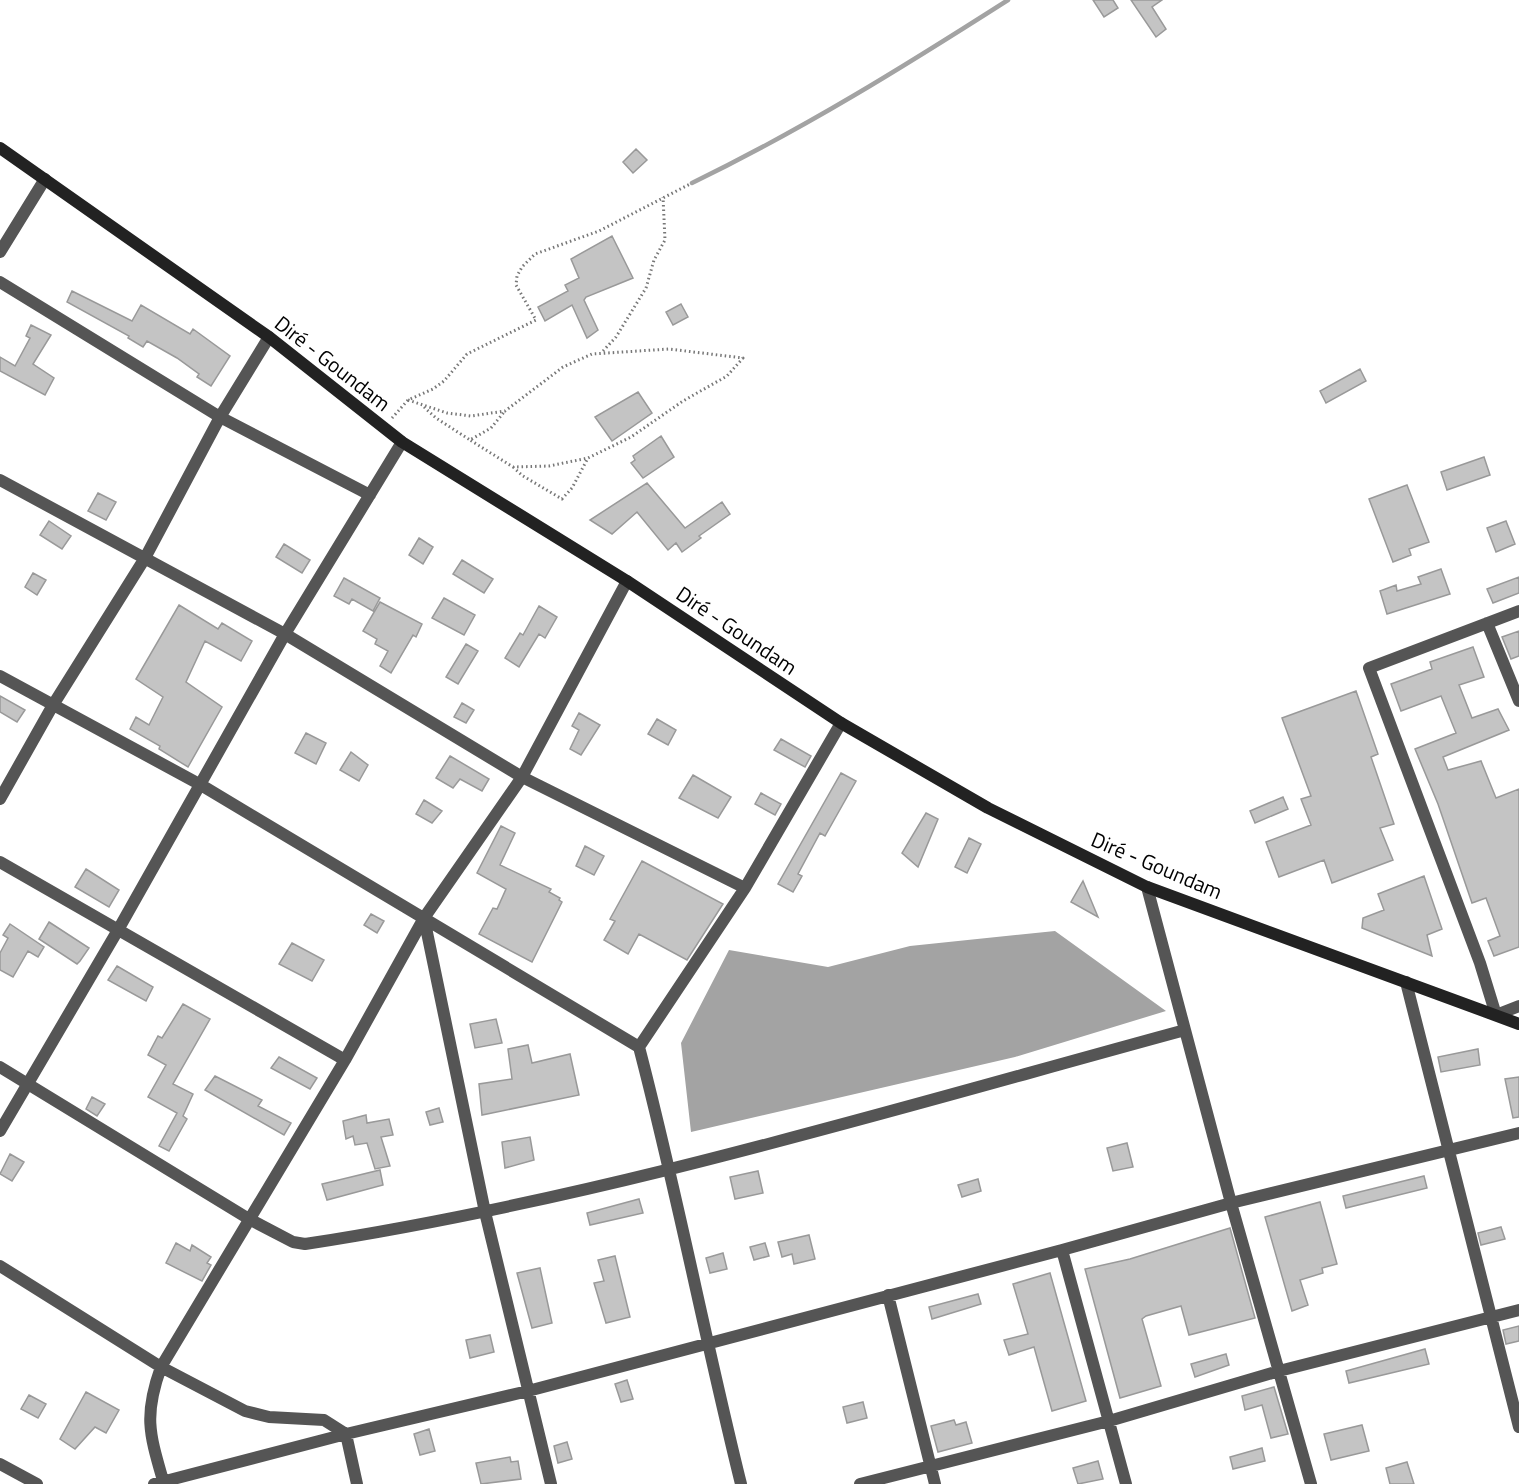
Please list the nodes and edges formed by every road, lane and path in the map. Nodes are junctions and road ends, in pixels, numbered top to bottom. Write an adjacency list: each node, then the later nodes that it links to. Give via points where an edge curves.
1 (0, 148): 2 (main road, Diré - Goundam)
2 (45, 179): 5 (street); 7 (main road, Diré - Goundam)
3 (690, 184): 4 (path)
4 (663, 197): 8 (path, via 665,240 646,288 616,337); 9 (path, via 599,231 535,254 522,267 516,285 537,320 467,354 444,381)
5 (0, 252)
6 (0, 282): 12 (street)
7 (269, 338): 12 (street); 13 (main road, Diré - Goundam)
8 (602, 352): 11 (path, via 562,367); 16 (path, via 669,349 743,358 727,376 683,400 632,437)
9 (408, 400): 10 (path); 13 (path)
10 (423, 406): 11 (path, via 471,416); 14 (path)
11 (505, 411): 14 (path, via 491,428)
12 (220, 417): 19 (street); 20 (street)
13 (384, 428): 15 (main road, Diré - Goundam)
14 (471, 440): 17 (path)
15 (402, 442): 19 (street); 21 (main road, Diré - Goundam)
16 (588, 458): 17 (path, via 549,466); 17 (path, via 579,478 562,499)
17 (513, 467)
18 (0, 480): 20 (street)
19 (370, 495): 24 (street)
20 (145, 558): 24 (street); 27 (street)
21 (627, 581): 28 (main road, Diré - Goundam); 29 (street)
22 (1519, 611): 23 (street)
23 (1487, 623): 26 (street); 39 (street, via 1369,668)
24 (285, 634): 29 (street); 30 (street)
25 (0, 676): 27 (street)
26 (1519, 701)
27 (53, 705): 30 (street); 31 (street)
28 (841, 723): 33 (main road, Diré - Goundam, via 988,808); 34 (street)
29 (522, 777): 34 (street); 35 (street)
30 (201, 785): 35 (street); 36 (street)
31 (0, 799)
32 (0, 862): 36 (street)
33 (1147, 887): 37 (main road, Diré - Goundam); 41 (street)
34 (745, 888): 42 (street)
35 (424, 918): 42 (street); 43 (street); 51 (street)
36 (118, 930): 43 (street); 45 (street)
37 (1406, 982): 39 (main road, Diré - Goundam); 48 (street)
38 (1519, 1006): 39 (street)
39 (1496, 1015): 40 (main road, Diré - Goundam)
40 (1519, 1024)
41 (1185, 1030): 49 (street); 50 (street)
42 (639, 1047): 49 (street)
43 (345, 1060): 52 (street)
44 (0, 1067): 45 (street)
45 (28, 1084): 46 (street); 52 (street)
46 (0, 1131)
47 (1519, 1133): 48 (street)
48 (1449, 1151): 50 (street); 57 (street)
49 (671, 1169): 51 (street); 58 (street)
50 (1231, 1203): 53 (street); 60 (street)
51 (485, 1212): 52 (street, via 305,1244 293,1242); 61 (street)
52 (249, 1219): 59 (street)
53 (1062, 1250): 55 (street); 62 (street)
54 (0, 1266): 59 (street)
55 (888, 1295): 58 (street); 66 (street)
56 (1519, 1310): 57 (street)
57 (1491, 1318): 60 (street); 63 (street)
58 (707, 1342): 61 (street); 71 (street)
59 (161, 1367): 64 (street, via 245,1412 324,1420); 67 (street, via 151,1394 148,1423)
60 (1279, 1371): 62 (street); 75 (street)
61 (528, 1391): 64 (street); 70 (street)
62 (1109, 1421): 66 (street); 74 (street)
63 (1519, 1427)
64 (346, 1434): 67 (street); 69 (street)
65 (0, 1464): 68 (street)
66 (930, 1467): 72 (street); 73 (street)
67 (160, 1483)
68 (37, 1484)
69 (357, 1484)
70 (550, 1484)
71 (741, 1484)
72 (860, 1484)
73 (935, 1484)
74 (1126, 1484)
75 (1311, 1484)

